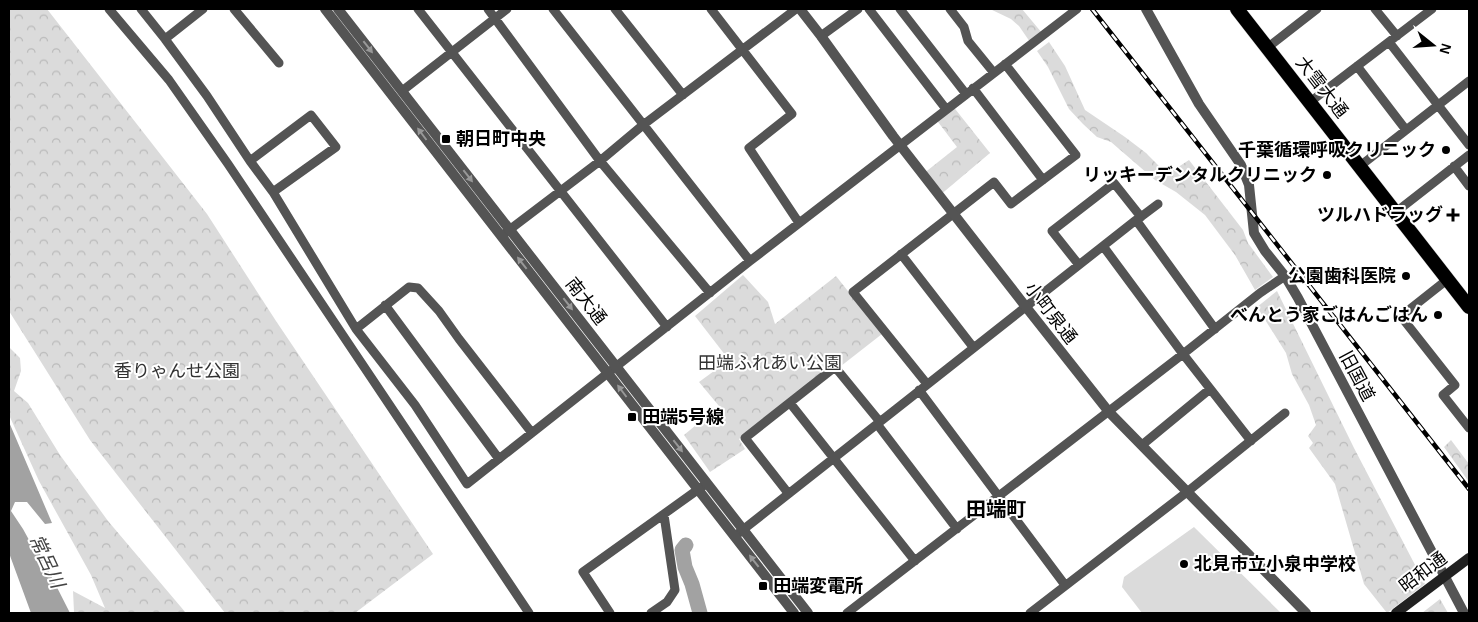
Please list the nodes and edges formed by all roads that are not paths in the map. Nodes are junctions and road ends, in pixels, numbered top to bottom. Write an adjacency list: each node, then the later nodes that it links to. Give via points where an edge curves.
1 (110, 9): 104 (street, via 169,80 228,164)
2 (143, 9): 27 (street)
3 (203, 9): 27 (street)
4 (234, 9): 32 (street)
5 (325, 9): 61 (street, 南大通, one-way to 5)
6 (338, 9): 37 (street, 南大通, one-way to 37)
7 (418, 9): 31 (street)
8 (488, 9): 24 (street)
9 (507, 9): 24 (street)
10 (553, 9): 43 (street)
11 (615, 9): 39 (street)
12 (711, 9): 30 (street)
13 (798, 9): 25 (street, 小町泉通); 30 (street)
14 (858, 9): 25 (street)
15 (869, 9): 42 (street)
16 (900, 9): 38 (street)
17 (950, 9): 35 (street, via 964,27 968,42)
18 (1076, 9): 33 (street)
19 (1146, 9): 66 (street, 旧国道, via 1199,104 1241,165 1249,185 1254,233)
20 (1237, 9): 29 (highway, 大雪大通)
21 (1317, 9): 29 (street)
22 (1375, 9): 26 (street)
23 (1432, 9): 26 (street)
24 (495, 18): 31 (street); 49 (street)
25 (821, 36): 45 (street, 小町泉通)
26 (1397, 36): 28 (street)
27 (166, 39): 48 (street)
28 (1389, 42): 34 (street); 41 (street)
29 (1267, 48): 40 (highway, 大雪大通)
30 (742, 49): 39 (street); 60 (street, via 792,114 748,148)
31 (452, 53): 37 (street); 54 (street)
32 (279, 63)
33 (1005, 64): 35 (street); 52 (street, via 1076,154)
34 (1358, 66): 40 (street); 44 (street)
35 (994, 73): 38 (street)
36 (1469, 81): 41 (street)
37 (402, 91): 61 (street, 南大通, one-way to 61)
38 (970, 91): 42 (street); 52 (street)
39 (682, 95): 43 (street)
40 (1310, 102): 50 (highway, 大雪大通)
41 (1438, 105): 44 (street); 46 (street)
42 (946, 109): 45 (street)
43 (643, 125): 49 (street); 64 (street)
44 (1406, 130): 50 (street)
45 (900, 145): 58 (street, 小町泉通); 60 (street)
46 (1469, 145)
47 (1469, 155): 51 (street)
48 (250, 160): 55 (street); 55 (street, via 311,115 336,147)
49 (600, 161): 54 (street); 68 (street)
50 (1360, 166): 57 (highway, 大雪大通)
51 (1454, 166): 53 (street); 57 (street)
52 (1043, 180): 58 (street, via 1011,204 994,182)
53 (1469, 186)
54 (560, 191): 61 (street); 72 (street)
55 (273, 192): 73 (street)
56 (1158, 204): 59 (street)
57 (1396, 212): 67 (highway, 大雪大通)
58 (953, 213): 63 (street); 71 (street, 小町泉通)
59 (1138, 219): 62 (street); 65 (street, via 1114,183 1052,231); 74 (street)
60 (799, 223): 64 (street)
61 (506, 232): 77 (street, 南大通)
62 (1103, 246): 65 (street); 76 (street)
63 (901, 254): 75 (street); 78 (street, via 853,292)
64 (750, 261): 68 (street)
65 (1079, 265): 71 (street)
66 (1284, 276): 74 (street); 101 (street, 旧国道)
67 (1448, 279): 69 (highway, 大雪大通); 85 (street, via 1405,313 1404,318 1455,386 1443,395)
68 (710, 293): 72 (street)
69 (1468, 302)
70 (385, 306): 73 (street); 86 (street, via 409,287 418,288 440,311); 90 (street)
71 (1026, 307): 75 (street); 82 (street, 小町泉通)
72 (667, 327): 77 (street)
73 (356, 329): 90 (street, via 415,405 467,484)
74 (1215, 329): 76 (street)
75 (973, 347): 78 (street)
76 (1184, 354): 79 (street); 82 (street)
77 (612, 370): 86 (street); 91 (street, 南大通, one-way to 91); 92 (street, 南大通, one-way to 77)
78 (926, 384): 80 (street)
79 (1210, 389): 87 (street); 88 (street)
80 (919, 390): 84 (street); 95 (street)
81 (790, 403): 84 (street, via 836,366); 89 (street); 94 (street, via 745,438)
82 (1109, 412): 88 (street, 小町泉通); 95 (street)
83 (1285, 414): 87 (street)
84 (878, 423): 89 (street); 97 (street)
85 (1469, 428)
86 (532, 433): 90 (street)
87 (1251, 441): 93 (street)
88 (1142, 445): 93 (street, 小町泉通)
89 (834, 458): 94 (street); 100 (street)
90 (499, 459)
91 (707, 483): 92 (street); 98 (street, 南大通)
92 (698, 490): 96 (street); 98 (street, 南大通)
93 (1187, 492): 102 (street); 112 (street, 小町泉通)
94 (788, 493): 98 (street)
95 (999, 497): 97 (street); 102 (street)
96 (664, 515): 103 (street, via 675,590); 105 (street, via 583,572)
97 (958, 529): 100 (street)
98 (739, 533): 108 (street, 南大通, one-way to 98); 109 (street, 南大通)
99 (1469, 558): 101 (main road, 昭和通)
100 (915, 560): 110 (street)
101 (1444, 577): 113 (main road, 昭和通); 114 (street)
102 (1065, 585): 111 (street)
103 (667, 602): 106 (street); 107 (street)
104 (529, 613)
105 (610, 613)
106 (651, 613)
107 (669, 613)
108 (794, 613)
109 (808, 613)
110 (848, 613)
111 (1030, 613)
112 (1306, 613)
113 (1396, 613)
114 (1464, 613)

